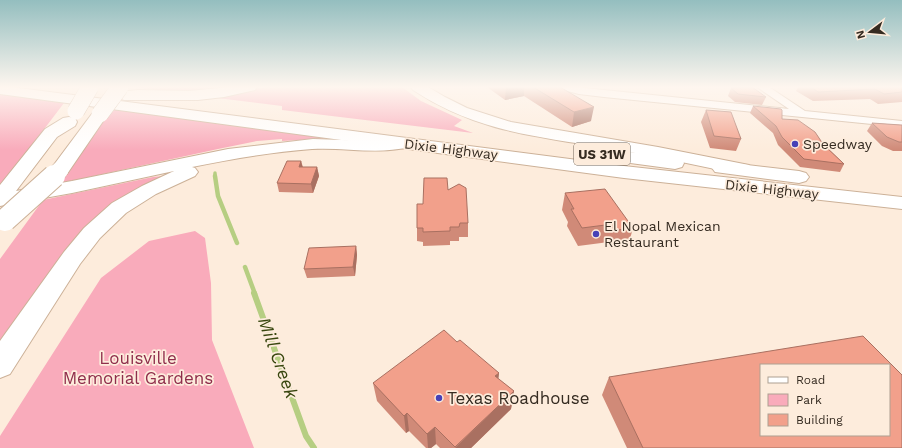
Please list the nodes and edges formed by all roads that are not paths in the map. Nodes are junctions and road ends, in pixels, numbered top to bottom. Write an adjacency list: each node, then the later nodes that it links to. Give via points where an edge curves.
1 (77, 108): 9 (main road, bridge)
2 (106, 108): 16 (main road, bridge, via 60,170)
3 (136, 108): 11 (main road, Dixie Highway / US 31W)
4 (244, 108): 13 (main road, Dixie Highway / US 31W, via 455,137)
5 (453, 108): 13 (main road, via 499,124 675,154)
6 (748, 108): 8 (street)
7 (793, 108): 8 (street)
8 (801, 113): 10 (street)
9 (72, 116): 16 (main road, bridge, via 38,172); 16 (main road, via 51,133 18,174)
10 (902, 124)
11 (403, 143): 12 (main road, via 372,146 313,144); 15 (main road, Dixie Highway / US 31W, via 624,172)
12 (248, 152): 16 (main road, via 64,189); 17 (main road, via 168,180 119,208 103,221 72,258)
13 (742, 169): 14 (main road, Dixie Highway / US 31W)
14 (902, 190)
15 (902, 203)
16 (1, 211)
17 (0, 365)

